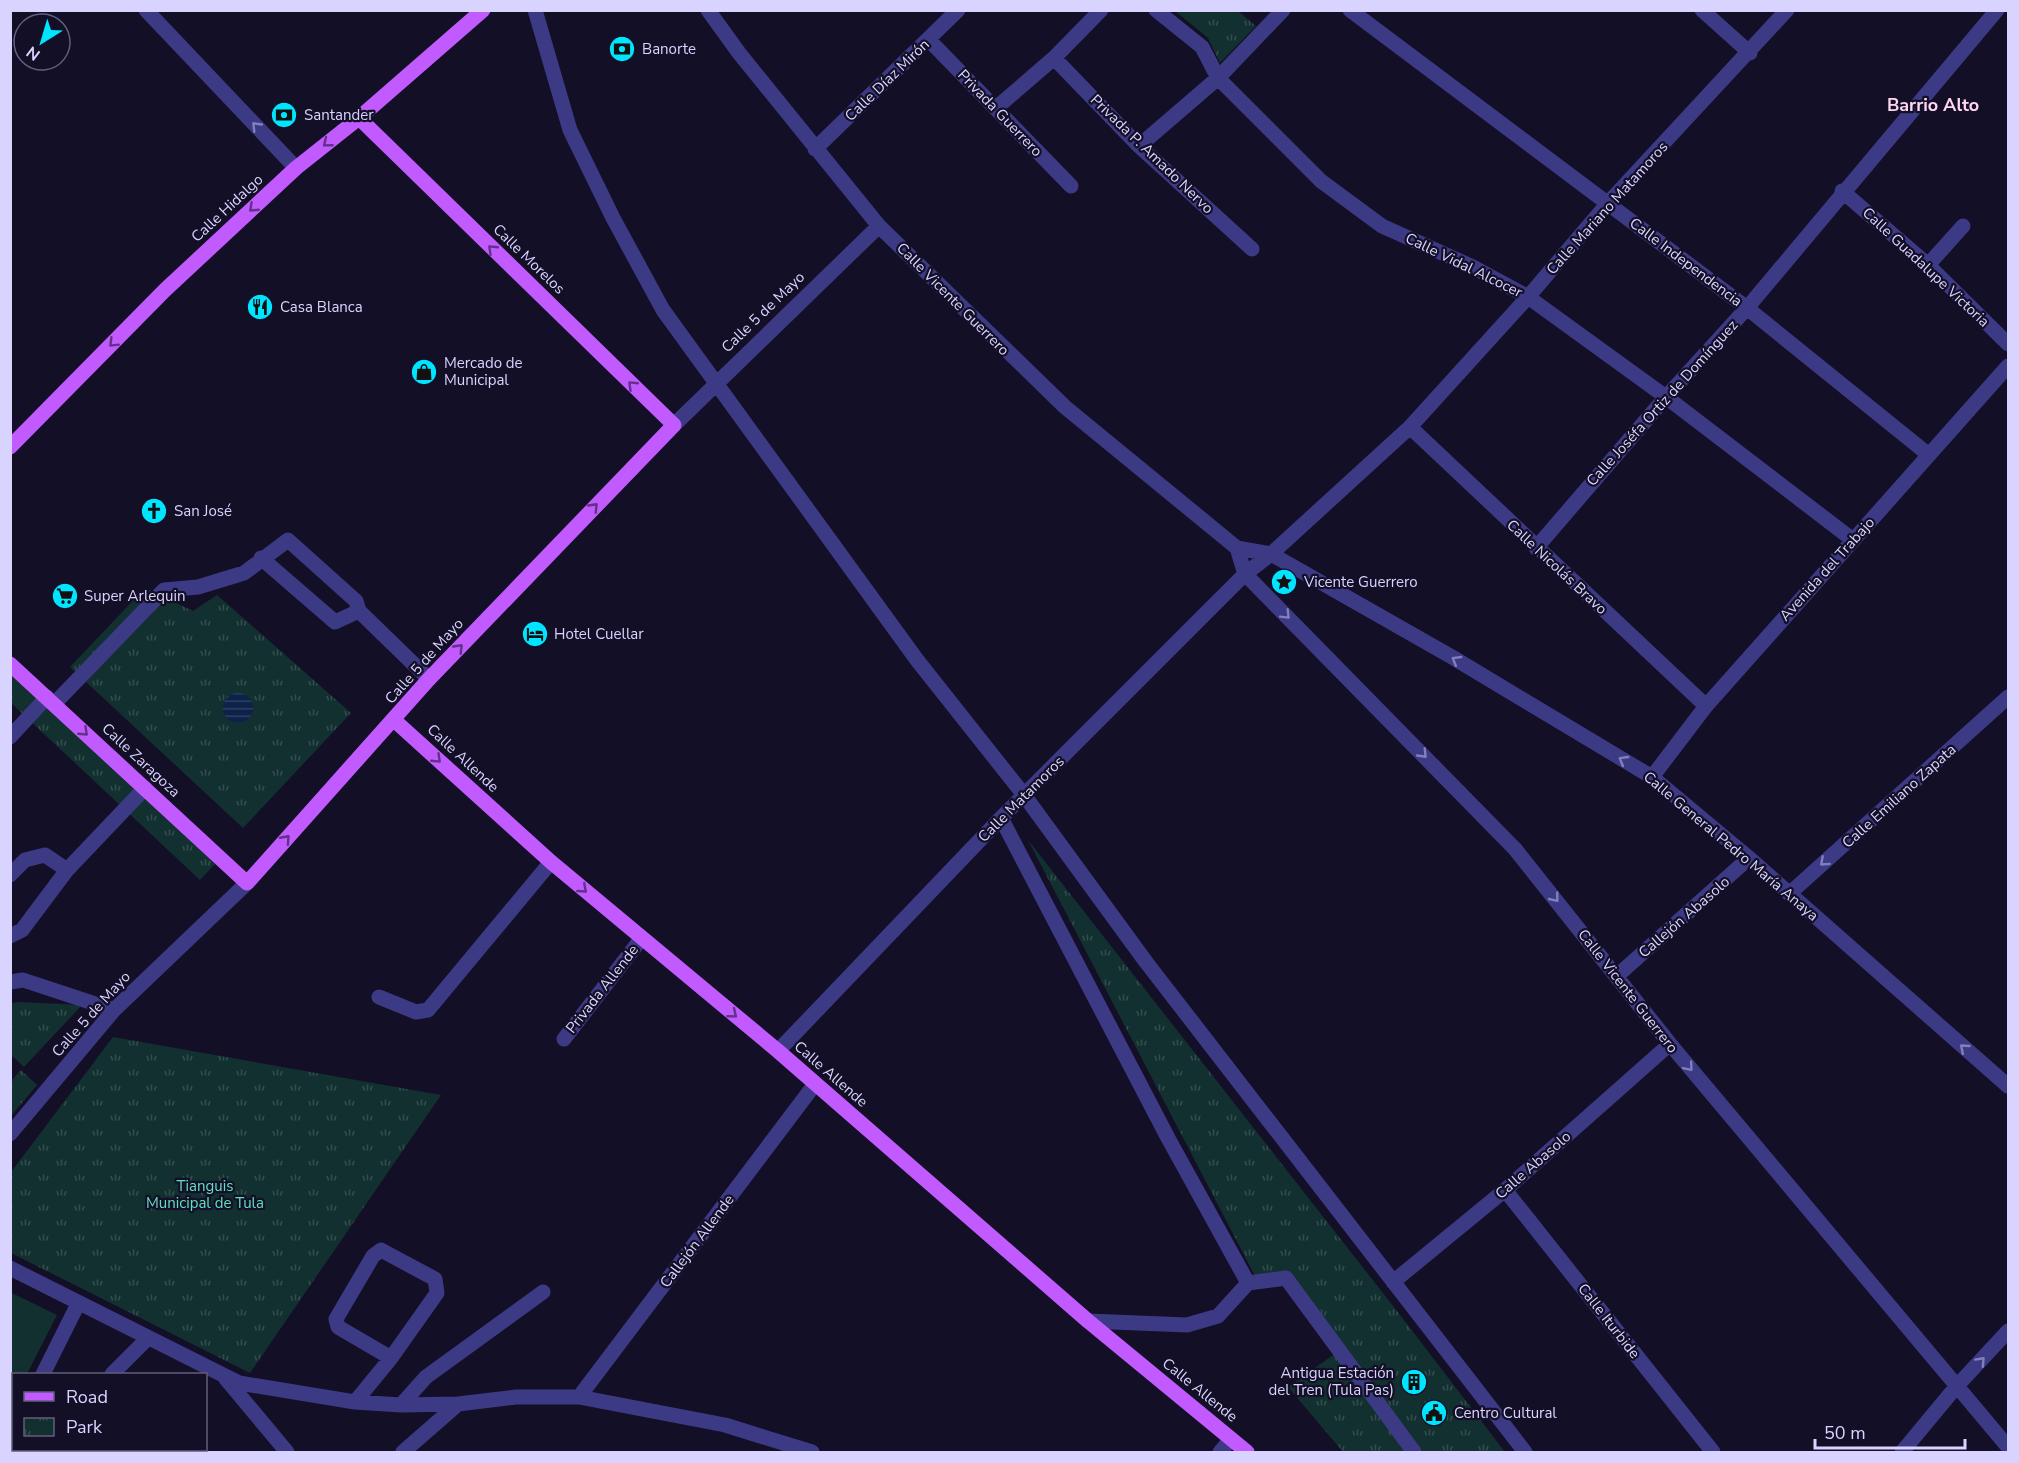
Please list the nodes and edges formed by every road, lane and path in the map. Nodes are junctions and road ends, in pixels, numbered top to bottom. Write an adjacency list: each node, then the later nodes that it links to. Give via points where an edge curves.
1 (146, 10): 21 (street, one-way to 1)
2 (483, 10): 18 (main road, Calle Hidalgo)
3 (535, 10): 33 (street, via 570,130 663,310)
4 (708, 10): 20 (street, Calle Vicente Guerrero)
5 (958, 10): 13 (street, Calle Díaz Mirón)
6 (1101, 10): 15 (street)
7 (1156, 10): 16 (street, Calle Vidal Alcocer, via 1202,47)
8 (1283, 10): 16 (street)
9 (1350, 10): 24 (street, Calle Independencia)
10 (1702, 10): 14 (street)
11 (1787, 10): 14 (street, Calle Mariano Matamoros)
12 (1997, 10): 23 (street, Calle Joséfa Ortiz de Domínguez)
13 (929, 40): 17 (street, Privada Guerrero); 20 (street, Calle Díaz Mirón)
14 (1750, 53): 24 (street, Calle Mariano Matamoros)
15 (1054, 58): 17 (street); 19 (street, Privada P. Amado Nervo)
16 (1218, 78): 19 (street); 29 (street, Calle Vidal Alcocer, via 1321,181 1382,226)
17 (996, 108): 22 (street, Privada Guerrero)
18 (358, 118): 21 (main road, Calle Hidalgo, one-way to 21); 35 (main road, Calle Morelos, one-way to 18)
19 (1139, 146): 27 (street, Privada P. Amado Nervo)
20 (815, 149): 25 (street, Calle Vicente Guerrero)
21 (296, 168): 37 (main road, Calle Hidalgo, one-way to 37, via 165,290)
22 (1071, 186)
23 (1842, 191): 28 (street, Calle Guadalupe Victoria); 30 (street, Calle Joséfa Ortiz de Domínguez)
24 (1608, 203): 29 (street, Calle Mariano Matamoros); 30 (street, Calle Independencia)
25 (879, 226): 33 (street, Calle 5 de Mayo); 40 (street, Calle Vicente Guerrero, via 1065,407)
26 (1964, 226): 28 (street)
27 (1252, 249)
28 (1928, 265): 31 (street, Calle Guadalupe Victoria)
29 (1528, 297): 34 (street, Calle Vidal Alcocer); 36 (street, Calle Mariano Matamoros)
30 (1747, 308): 34 (street, Calle Joséfa Ortiz de Domínguez); 38 (street, Calle Independencia)
31 (2008, 344)
32 (2008, 366): 38 (street, Avenida del Trabajo)
33 (715, 383): 35 (street, Calle 5 de Mayo); 55 (street, via 917,660)
34 (1666, 397): 39 (street, Calle Vidal Alcocer); 41 (street, Calle Joséfa Ortiz de Domínguez)
35 (674, 425): 47 (main road, Calle 5 de Mayo, one-way to 35)
36 (1410, 427): 41 (street, Calle Nicolás Bravo); 42 (street, Calle Mariano Matamoros)
37 (10, 447)
38 (1929, 455): 39 (street, Avenida del Trabajo)
39 (1853, 540): 50 (street, Avenida del Trabajo)
40 (1237, 548): 42 (street, Calle Vicente Guerrero); 44 (street, Calle Vicente Guerrero)
41 (1536, 548): 50 (street, Calle Nicolás Bravo)
42 (1270, 554): 44 (street, Calle Matamoros); 53 (street, Calle General Pedro María Anaya, one-way to 42)
43 (261, 558): 45 (street, via 335,622); 45 (street, via 288,540 356,601); 49 (street, via 244,573 198,587 164,590)
44 (1245, 574): 55 (street, Calle Matamoros); 65 (street, Calle Vicente Guerrero, one-way to 65, via 1515,849)
45 (359, 611): 47 (street)
46 (10, 664): 49 (main road, Calle Zaragoza)
47 (429, 679): 51 (main road, Calle 5 de Mayo)
48 (2008, 697): 62 (street, Calle Emiliano Zapata, one-way to 62)
49 (50, 700): 52 (street); 54 (main road, Calle Zaragoza, one-way to 54)
50 (1706, 706): 53 (street, Avenida del Trabajo)
51 (394, 720): 58 (main road, Calle Allende, one-way to 58); 61 (main road, Calle 5 de Mayo, one-way to 51)
52 (10, 737)
53 (1652, 777): 57 (street, Calle General Pedro María Anaya)
54 (145, 788): 59 (street); 61 (main road, Calle Zaragoza)
55 (1024, 795): 56 (street, Calle Matamoros); 77 (street, via 1146,962)
56 (1001, 818): 71 (street, Calle Matamoros); 78 (street)
57 (1749, 858): 62 (street, Calle General Pedro María Anaya); 65 (street, Callejón Abasolo)
58 (551, 862): 64 (main road, Calle Allende, one-way to 64); 67 (street, via 428,1010 416,1012)
59 (67, 870): 60 (street, via 45,855 25,860); 63 (street, via 22,930)
60 (10, 875)
61 (247, 883): 68 (street, Calle 5 de Mayo)
62 (1789, 894): 73 (street, Calle General Pedro María Anaya, one-way to 62)
63 (10, 936)
64 (641, 939): 69 (street, Privada Allende); 71 (main road, Calle Allende, one-way to 71)
65 (1618, 975): 70 (street, Calle Vicente Guerrero)
66 (10, 982): 68 (street, via 23,981)
67 (379, 997)
68 (114, 1011): 74 (street, Calle 5 de Mayo)
69 (564, 1039)
70 (1670, 1044): 75 (street, Calle Abasolo); 88 (street, Calle Vicente Guerrero, one-way to 88)
71 (778, 1051): 72 (main road, Calle Allende)
72 (815, 1084): 81 (main road, Calle Allende); 89 (street, Callejón Allende)
73 (2008, 1086)
74 (10, 1134)
75 (1505, 1190): 77 (street, Calle Abasolo); 102 (street, Calle Iturbide)
76 (10, 1268): 80 (street)
77 (1393, 1282): 101 (street)
78 (1248, 1283): 81 (street, via 1218,1316 1187,1325); 100 (street, via 1287,1278)
79 (543, 1293): 92 (street, via 426,1377)
80 (78, 1304): 83 (street); 85 (street)
81 (1088, 1321): 93 (main road, Calle Allende)
82 (2008, 1331): 88 (street, one-way to 82)
83 (148, 1338): 86 (street); 87 (street)
84 (391, 1358): 84 (street, via 437,1293 435,1280 381,1250 373,1256 336,1319 338,1327); 90 (street)
85 (44, 1373)
86 (113, 1373)
87 (222, 1375): 90 (street, via 239,1383); 95 (street)
88 (1956, 1387): 94 (street, Calle Vicente Guerrero); 103 (street)
89 (579, 1397): 91 (street, via 516,1396); 97 (street, via 724,1425)
90 (355, 1402): 92 (street)
91 (458, 1404): 92 (street); 96 (street)
92 (401, 1406)
93 (1231, 1438): 98 (street); 99 (main road, Calle Allende)
94 (2008, 1447)
95 (287, 1452)
96 (404, 1452)
97 (812, 1452)
98 (1220, 1452)
99 (1247, 1452)
100 (1414, 1452)
101 (1525, 1452)
102 (1713, 1452)
103 (1902, 1452)

